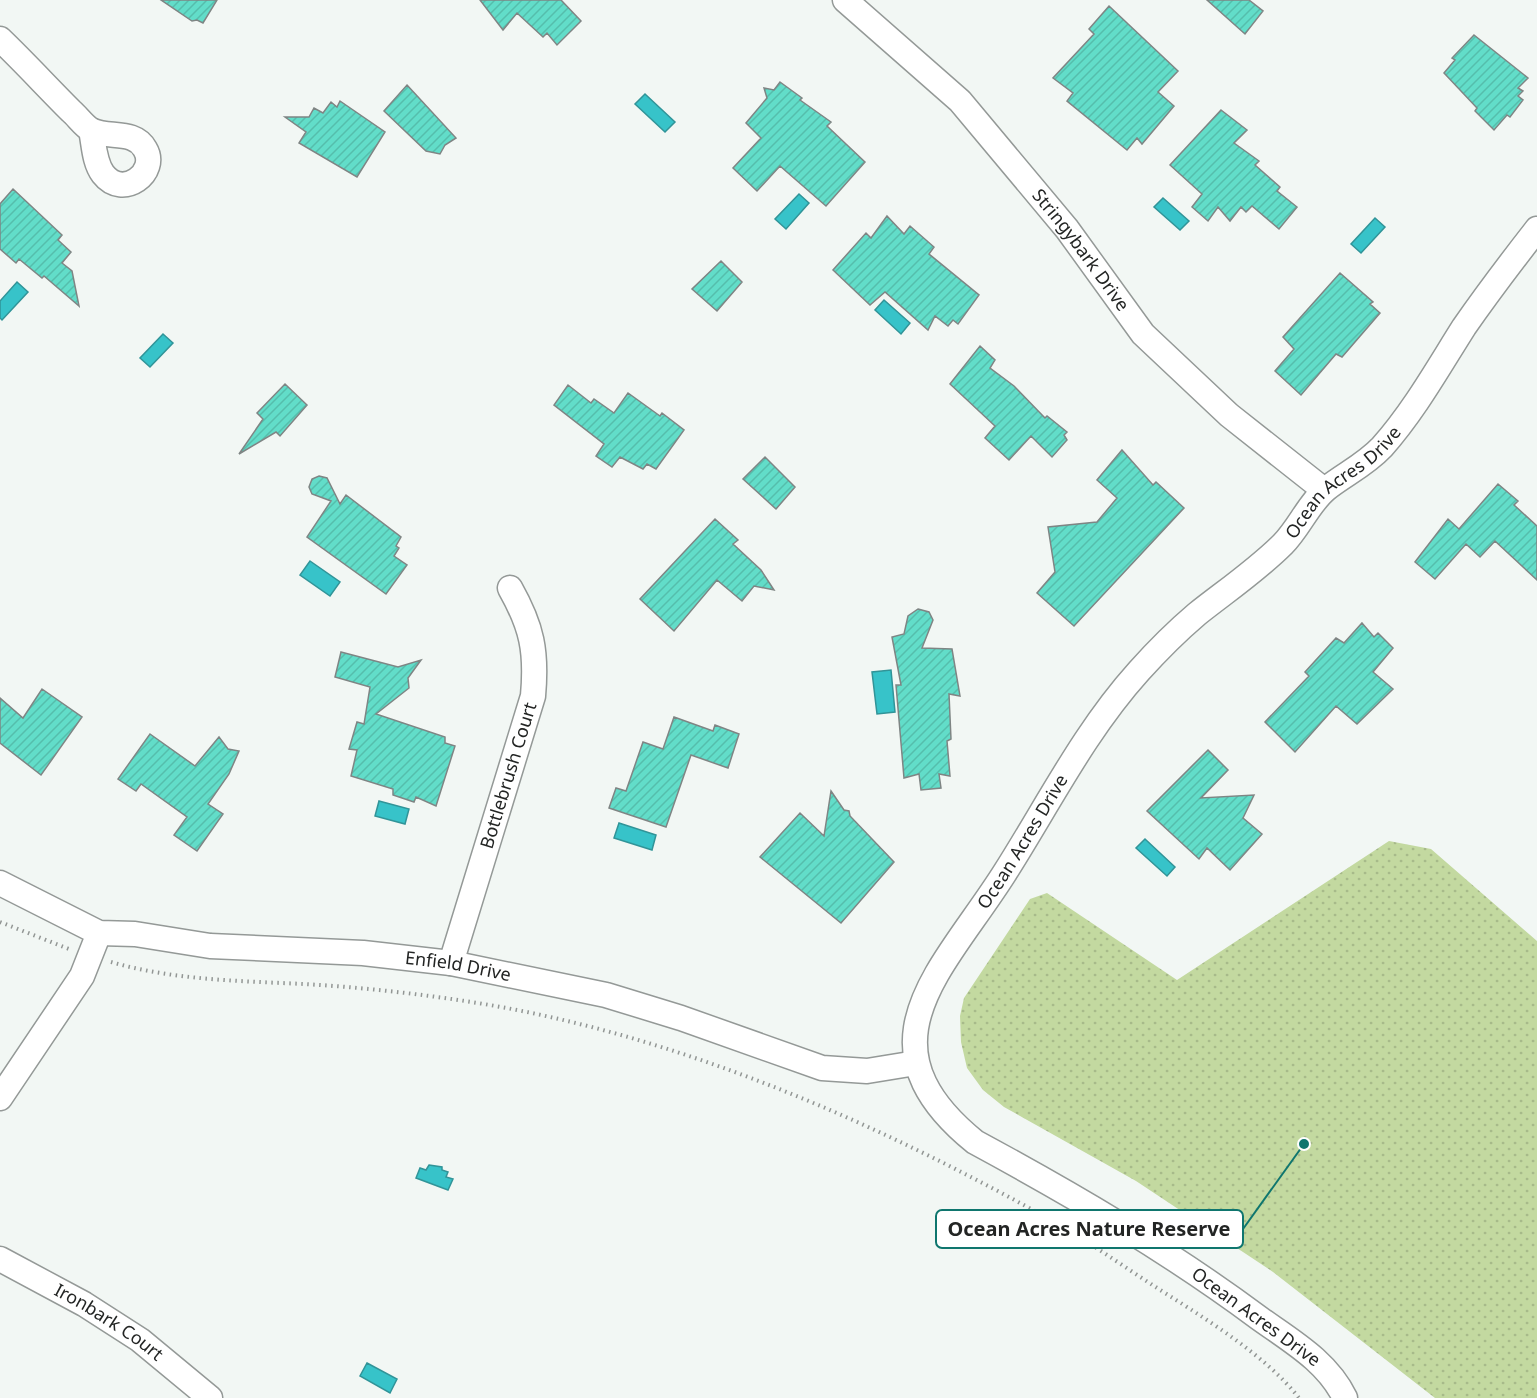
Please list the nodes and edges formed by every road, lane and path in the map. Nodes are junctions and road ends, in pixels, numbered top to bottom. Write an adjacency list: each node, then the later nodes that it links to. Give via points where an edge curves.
1 (845, 0): 5 (street, Stringybark Drive, via 960,101 1067,229 1143,334 1229,415)
2 (0, 39): 3 (street)
3 (91, 130)
4 (1537, 229): 5 (street, Ocean Acres Drive, via 1466,325 1405,419 1362,466)
5 (1324, 490): 12 (street, Ocean Acres Drive, via 1284,543 1187,623 1110,705 1004,875 935,973 917,1022)
6 (510, 588): 11 (street, Bottlebrush Court, via 531,634 533,696)
7 (0, 883): 9 (street, Enfield Drive)
8 (0, 922): 10 (path)
9 (99, 933): 10 (street); 11 (street, Enfield Drive, via 135,934 210,946 363,953)
10 (90, 957): 13 (street, via 60,1011); 16 (path, via 162,973 341,987 510,1009 650,1045 758,1082 851,1120 1060,1226 1204,1318 1282,1378)
11 (451, 963): 12 (street, Enfield Drive, via 606,995 822,1068 867,1071)
12 (916, 1062): 17 (street, Ocean Acres Drive, via 932,1098 975,1142 1118,1223 1209,1281 1311,1356 1331,1374)
13 (0, 1098)
14 (0, 1259): 15 (street, Ironbark Court, via 84,1304 140,1340)
15 (210, 1398)
16 (1299, 1398)
17 (1345, 1398)

